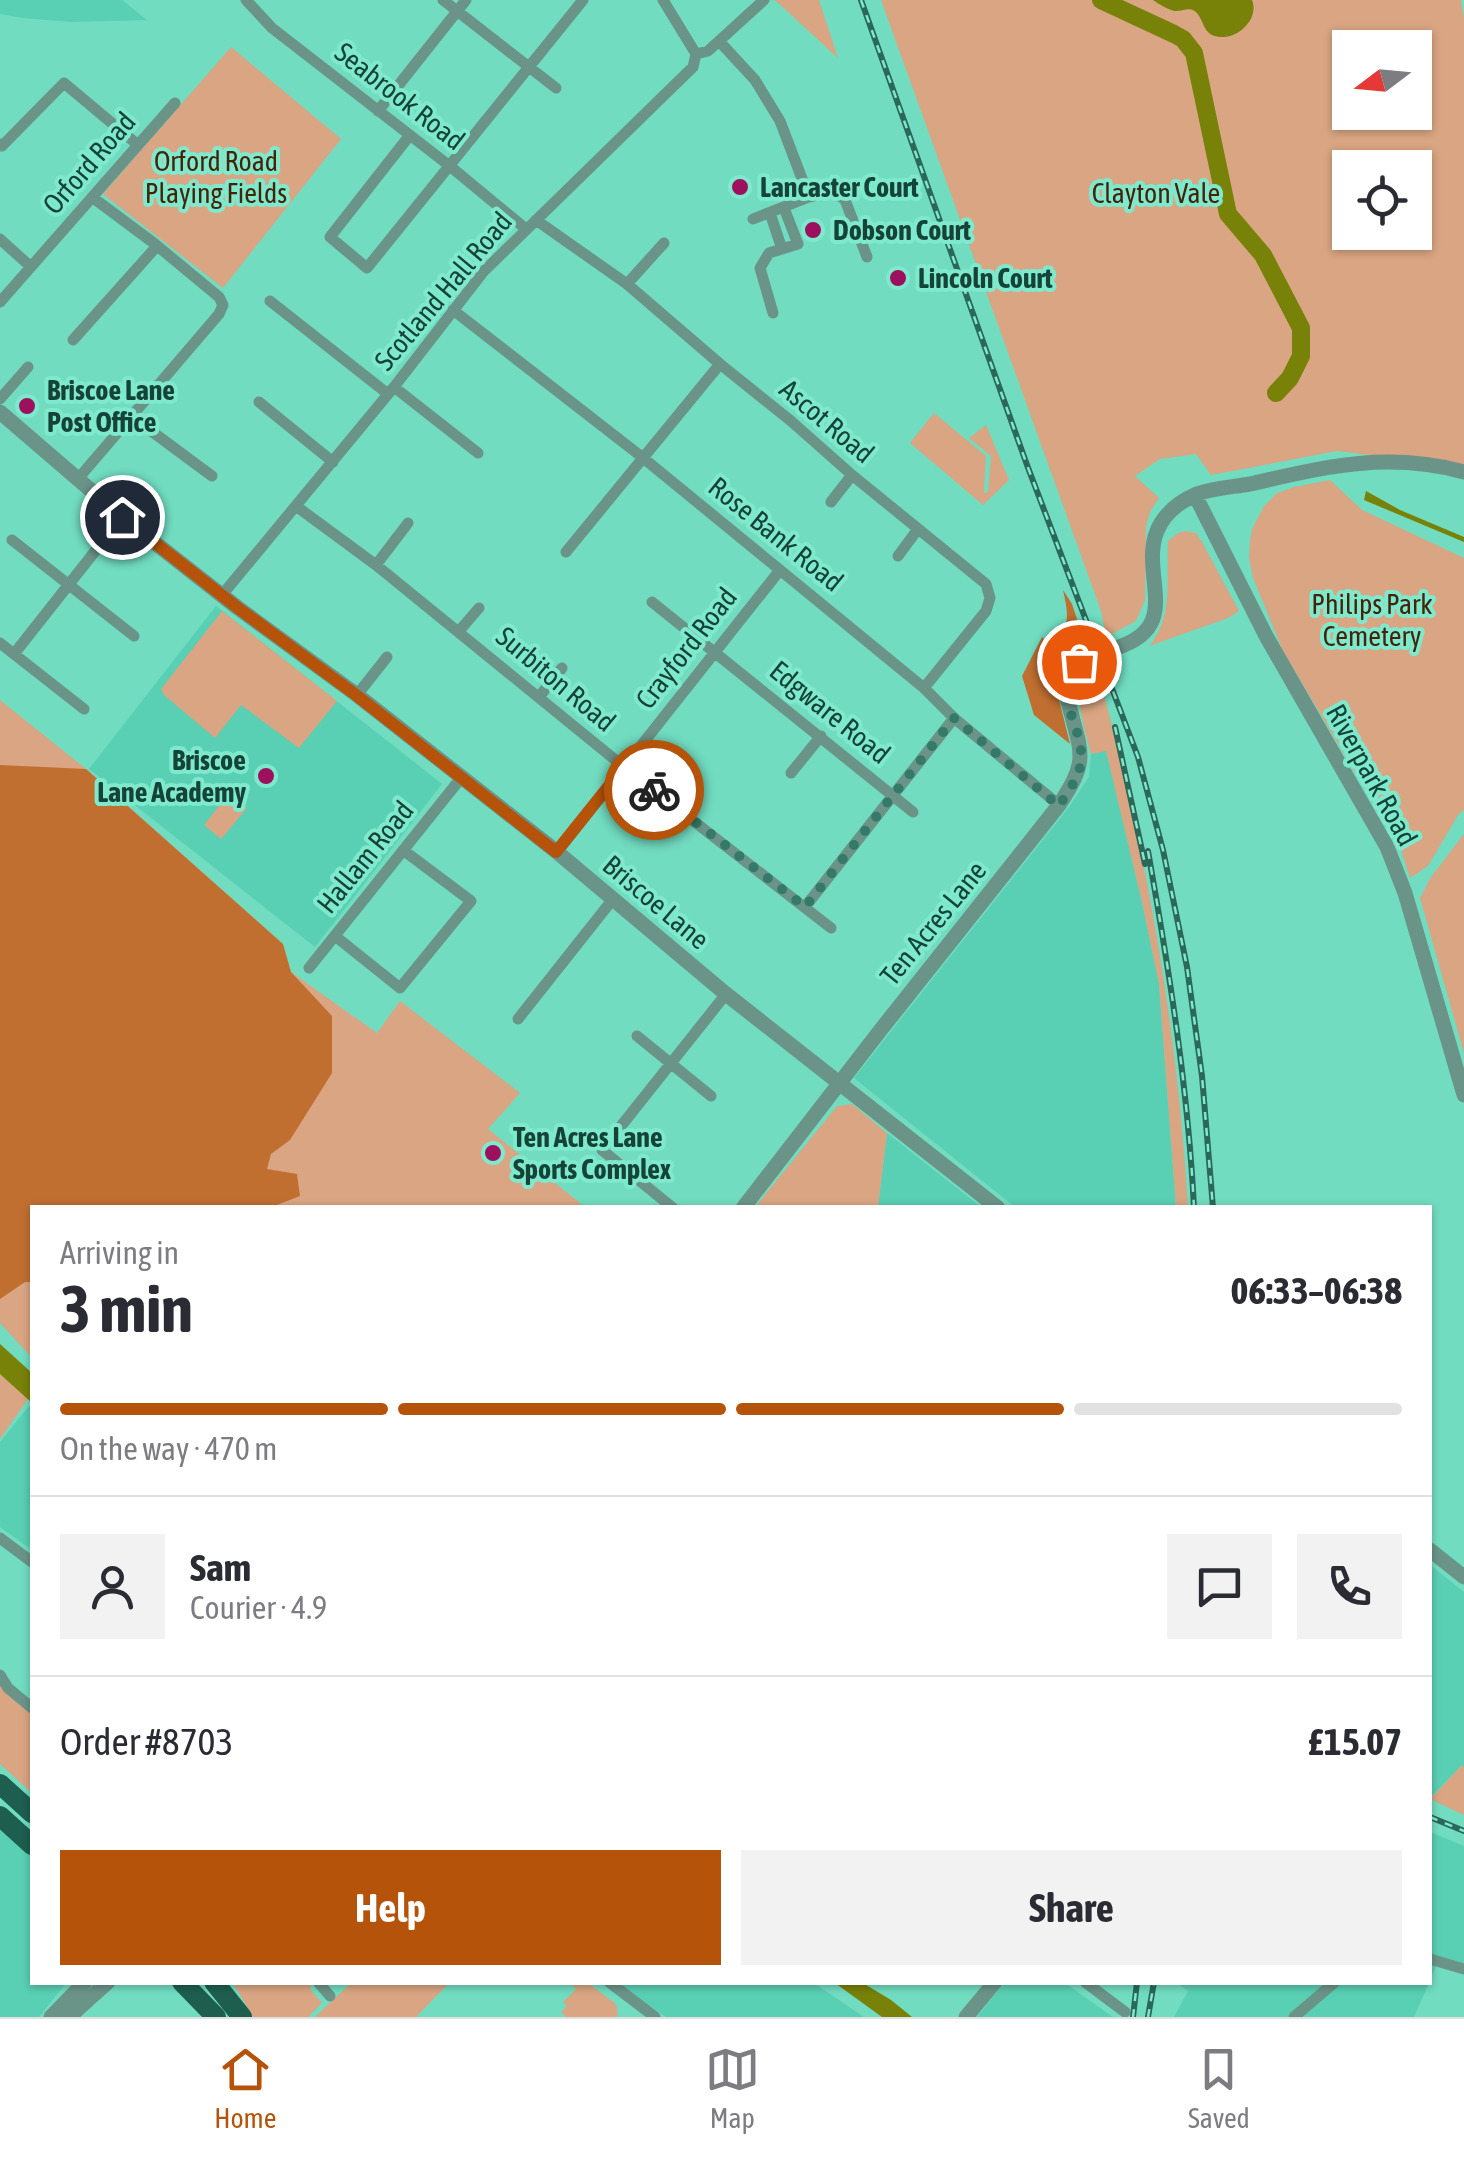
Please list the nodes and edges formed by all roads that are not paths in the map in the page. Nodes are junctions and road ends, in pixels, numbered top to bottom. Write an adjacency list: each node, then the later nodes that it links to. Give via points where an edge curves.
1 (246, 0): 13 (street, Seabrook Road)
2 (443, 0): 7 (street)
3 (466, 0): 7 (street)
4 (583, 0): 10 (street)
5 (663, 0): 9 (street)
6 (764, 0): 8 (street, Scotland Hall Road)
7 (457, 11): 10 (street); 13 (street)
8 (719, 41): 9 (street, Scotland Hall Road); 19 (street, via 780,121)
9 (696, 54): 23 (street, Scotland Hall Road, via 693,67)
10 (530, 68): 11 (street); 17 (street)
11 (556, 88)
12 (175, 103): 16 (street, Orford Road)
13 (378, 111): 14 (street, Seabrook Road)
14 (410, 135): 17 (street, Seabrook Road); 17 (street, via 330,237 368,268)
15 (0, 144): 16 (street, via 64,83)
16 (138, 145): 18 (street, Orford Road)
17 (451, 167): 23 (street, Seabrook Road)
18 (92, 197): 26 (street); 29 (street, Orford Road)
19 (809, 197): 20 (street); 28 (street, via 839,194 845,200)
20 (784, 208): 21 (street); 27 (street, via 798,244)
21 (770, 213): 22 (street); 27 (street)
22 (753, 219)
23 (531, 224): 30 (street, Ascot Road); 33 (street, Scotland Hall Road)
24 (0, 239): 29 (street)
25 (664, 243): 30 (street)
26 (157, 246): 35 (street); 42 (street, via 222,305)
27 (782, 249): 34 (street, via 760,268)
28 (866, 257)
29 (32, 267): 32 (street, Orford Road)
30 (627, 284): 36 (street, Ascot Road)
31 (270, 301): 38 (street)
32 (0, 302)
33 (453, 310): 38 (street, Scotland Hall Road); 44 (street, Rose Bank Road)
34 (773, 313)
35 (73, 340)
36 (720, 364): 44 (street); 47 (street, Ascot Road)
37 (28, 367): 39 (street)
38 (391, 390): 43 (street); 45 (street, Scotland Hall Road)
39 (0, 399)
40 (258, 402): 45 (street)
41 (0, 412): 49 (street, Briscoe Lane)
42 (131, 416): 48 (street); 49 (street)
43 (478, 453)
44 (642, 458): 57 (street); 60 (street, Rose Bank Road)
45 (333, 462): 52 (street, Scotland Hall Road)
46 (1464, 472): 50 (street, via 1369,463)
47 (852, 475): 51 (street); 55 (street, Ascot Road)
48 (212, 476)
49 (77, 480): 53 (street, Briscoe Lane)
50 (1195, 496): 68 (street, via 1158,528 1153,622 1140,638); 98 (street, Riverpark Road, via 1386,848)
51 (831, 502)
52 (296, 506): 59 (street, Surbiton Road); 62 (street, Scotland Hall Road)
53 (122, 517): 61 (street); 62 (street, Briscoe Lane)
54 (408, 523): 59 (street)
55 (918, 529): 58 (street); 74 (street, Ascot Road, via 986,584 990,598)
56 (12, 540): 61 (street)
57 (566, 552)
58 (898, 556)
59 (376, 566): 65 (street, Surbiton Road)
60 (780, 570): 69 (street, Crayford Road); 74 (street, Rose Bank Road)
61 (69, 585): 66 (street); 70 (street)
62 (222, 595): 75 (street, Briscoe Lane)
63 (652, 602): 69 (street, Edgware Road)
64 (479, 608): 65 (street)
65 (459, 631): 76 (street, Surbiton Road)
66 (134, 636)
67 (0, 643): 70 (street)
68 (1116, 648)
69 (715, 651): 79 (street, Edgware Road); 80 (street, Crayford Road)
70 (14, 654): 77 (street)
71 (1093, 656): 84 (street, Ten Acres Lane, via 1066,678 1081,762)
72 (387, 657): 75 (street)
73 (562, 668): 76 (street)
74 (924, 688): 78 (street, Rose Bank Road)
75 (356, 695): 82 (street, Briscoe Lane)
76 (539, 697): 80 (street, Surbiton Road)
77 (84, 709)
78 (954, 718): 83 (street); 84 (street, Rose Bank Road)
79 (821, 736): 81 (street); 83 (street, Edgware Road)
80 (624, 767): 87 (street, Crayford Road); 89 (street, Surbiton Road)
81 (791, 773)
82 (460, 778): 86 (street, Hallam Road); 87 (street, Briscoe Lane)
83 (893, 795): 85 (street, Edgware Road); 89 (street)
84 (1059, 806): 97 (street, Ten Acres Lane)
85 (913, 812)
86 (404, 850): 91 (street, Hallam Road); 91 (street, via 471,900 400,988)
87 (556, 852): 88 (street, Briscoe Lane)
88 (614, 899): 93 (street, Briscoe Lane); 94 (street)
89 (805, 907): 90 (street, Surbiton Road)
90 (831, 928)
91 (335, 936): 92 (street, Hallam Road)
92 (309, 968)
93 (726, 994): 96 (street); 97 (street, Briscoe Lane)
94 (518, 1019)
95 (636, 1036): 96 (street)
96 (672, 1064): 99 (street); 100 (street, via 602,1150)
97 (838, 1084): 101 (street, Ten Acres Lane); 102 (street, Briscoe Lane)
98 (1464, 1095)
99 (711, 1096)
100 (670, 1205)
101 (744, 1205)
102 (994, 1205)
103 (0, 1538): 105 (street)
104 (1432, 1552): 106 (street)
105 (30, 1560)
106 (1464, 1577)
107 (0, 1675): 108 (street)
108 (30, 1706)
109 (0, 1784): 110 (highway)
110 (30, 1810)
111 (0, 1816): 112 (highway)
112 (30, 1842)
113 (1432, 1960): 114 (street)
114 (1464, 1969)
115 (82, 1985): 127 (street)
116 (105, 1985): 128 (street)
117 (185, 1985): 129 (highway)
118 (216, 1985): 130 (highway)
119 (321, 1985): 124 (street)
120 (613, 1985): 126 (street)
121 (993, 1985): 131 (street)
122 (1089, 1985): 125 (street)
123 (1331, 1985): 132 (street)
124 (330, 1996)
125 (1125, 2012)
126 (648, 2015)
127 (52, 2017)
128 (69, 2017)
129 (216, 2017)
130 (242, 2017)
131 (966, 2017)
132 (1294, 2017)

